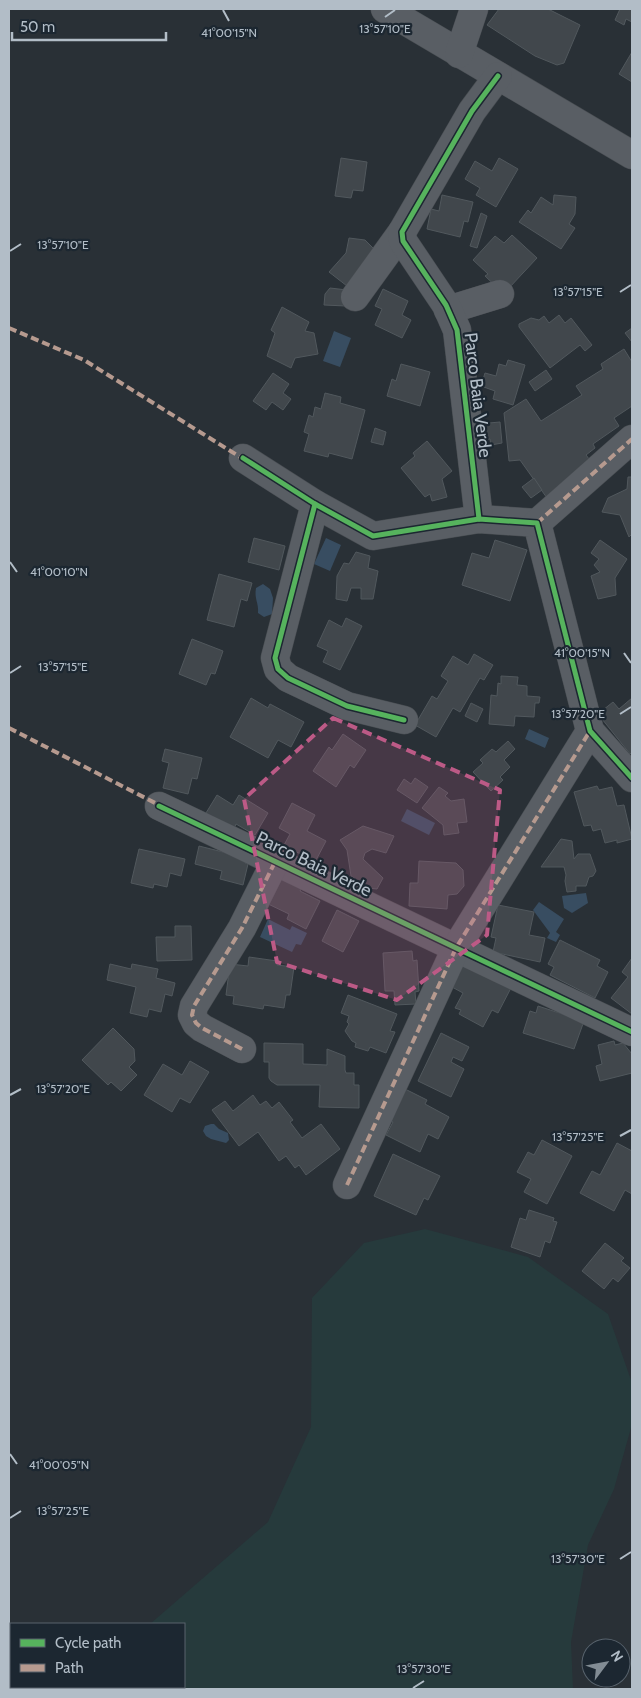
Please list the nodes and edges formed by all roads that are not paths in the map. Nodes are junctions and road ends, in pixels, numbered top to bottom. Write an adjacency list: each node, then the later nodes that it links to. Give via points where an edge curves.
1 (385, 9): 3 (street)
2 (474, 9): 3 (street)
3 (459, 54): 4 (street)
4 (498, 76): 5 (street); 6 (street, via 472,111)
5 (632, 155)
6 (402, 232): 8 (street); 9 (street, Parco Baia Verde, via 403,241)
7 (500, 294): 9 (street)
8 (355, 297)
9 (448, 310): 13 (street, Parco Baia Verde, via 457,330)
10 (632, 439): 14 (street)
11 (243, 458): 12 (street)
12 (315, 504): 13 (street, via 373,536); 15 (street, via 275,658 278,669 288,678 347,706)
13 (479, 519): 14 (street)
14 (537, 523): 16 (street)
15 (404, 720)
16 (590, 731): 17 (street); 20 (street)
17 (632, 778)
18 (159, 806): 19 (street, Parco Baia Verde)
19 (276, 860): 20 (street, Parco Baia Verde); 22 (street, Parco Baia Verde, via 242,928 194,1006 192,1015 196,1024)
20 (456, 948): 21 (street, Parco Baia Verde); 23 (street)
21 (632, 1032)
22 (242, 1049)
23 (347, 1185)

